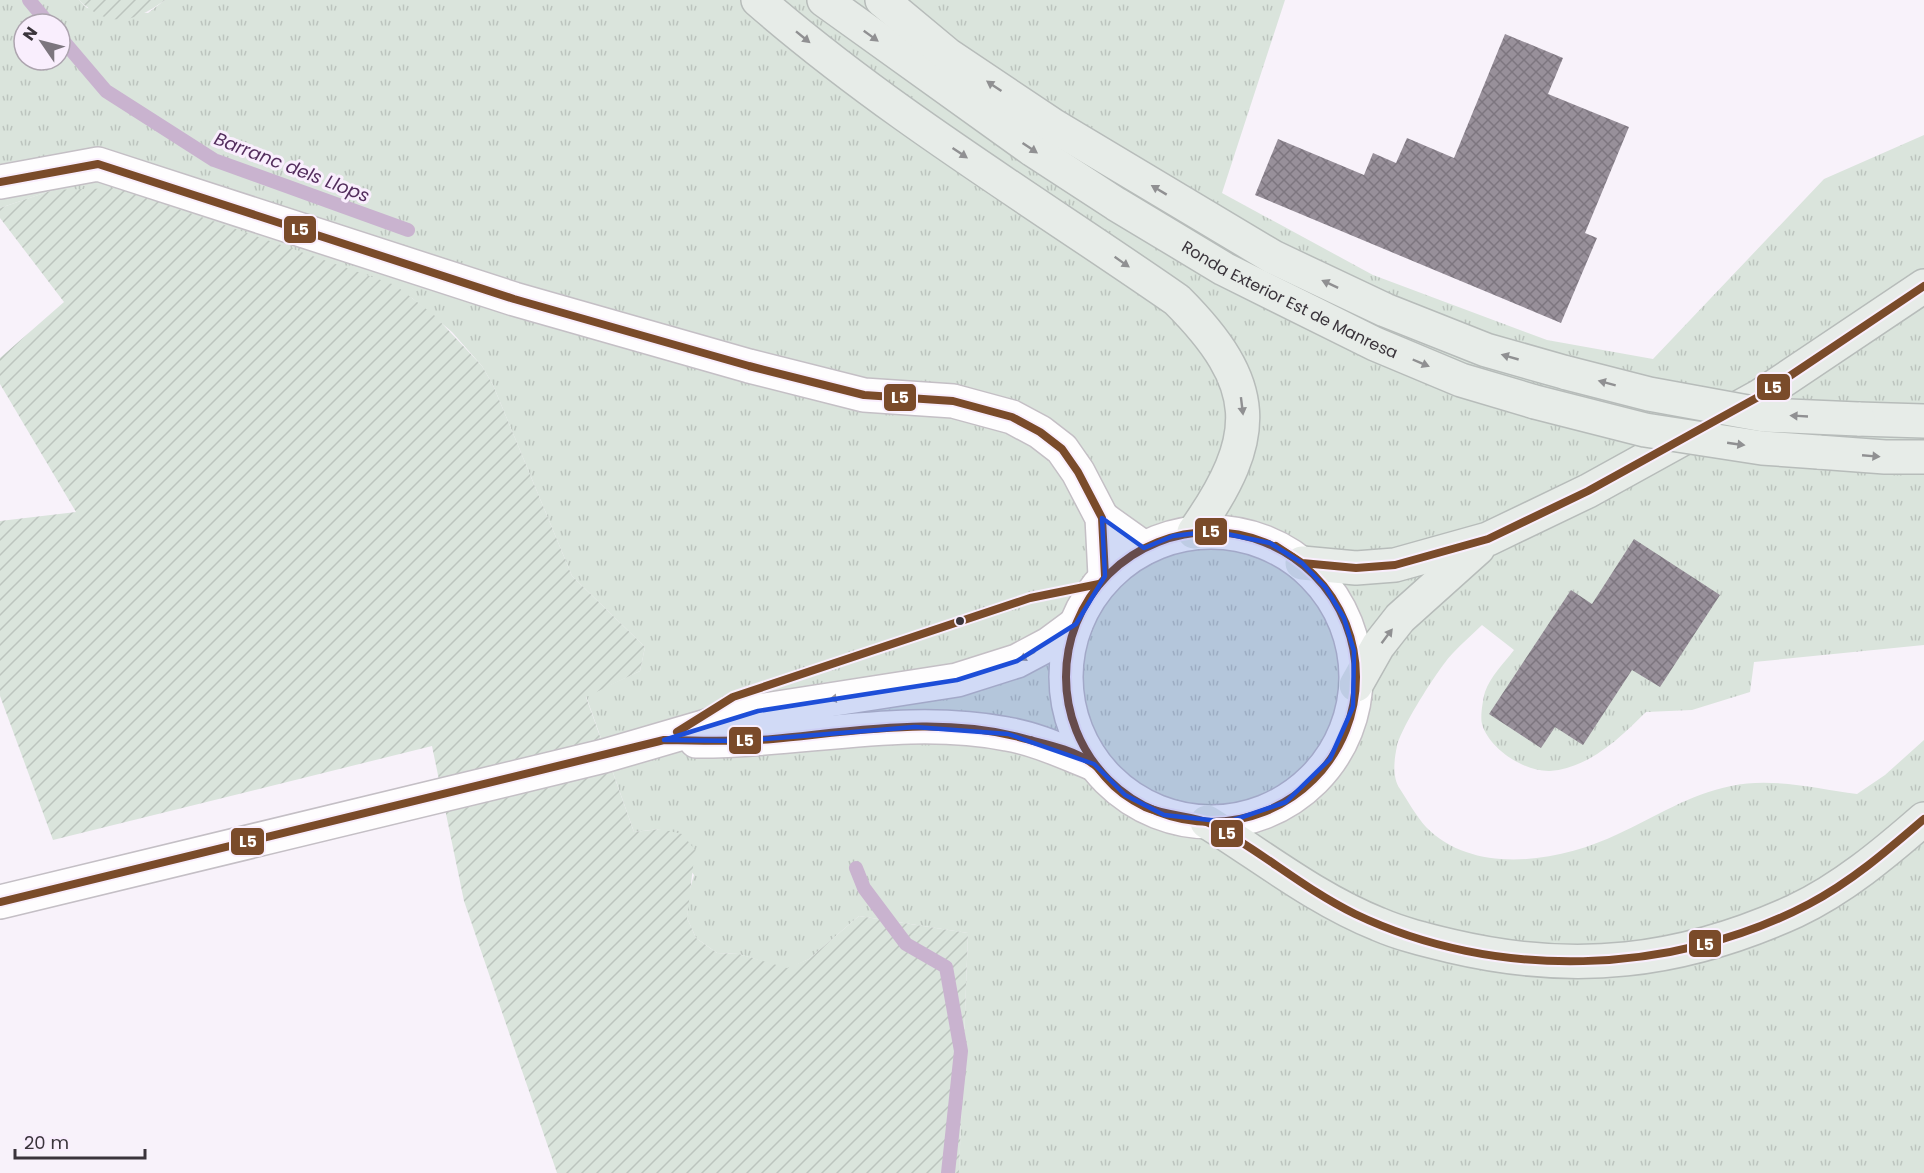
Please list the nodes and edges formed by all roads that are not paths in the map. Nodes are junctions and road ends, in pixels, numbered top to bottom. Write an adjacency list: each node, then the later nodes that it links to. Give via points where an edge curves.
1 (758, 0): 9 (highway, one-way to 9, via 934,136 1168,294 1200,323 1232,369 1243,411 1242,430 1228,476 1214,505)
2 (824, 0): 7 (highway, Ronda Exterior Est de Manresa, one-way to 7, bridge, via 1033,150 1224,269 1375,344 1461,380 1645,430 1762,448)
3 (882, 0): 6 (highway, Ronda Exterior Est de Manresa, one-way to 3, bridge, via 1764,415 1649,394 1466,342 1385,310 1273,257 1054,126 948,55)
4 (0, 182): 8 (main road, via 98,164 514,299 749,366 864,395 953,401 1012,417 1062,448)
5 (1924, 286): 10 (highway, via 1760,396 1588,491)
6 (1924, 421)
7 (1924, 457)
8 (1102, 518): 11 (main road); 13 (main road)
9 (1194, 532): 11 (main road); 12 (main road, via 1251,537 1270,543)
10 (1488, 539): 12 (highway, via 1395,565); 15 (highway, one-way to 10, via 1378,646 1400,618)
11 (1144, 548): 13 (main road)
12 (1302, 563): 15 (main road, via 1326,588 1344,618 1354,651)
13 (1105, 576): 14 (main road)
14 (1076, 624): 16 (main road, one-way to 16, via 1050,644 1017,661 957,680 758,711); 17 (main road, via 1068,647 1066,697 1071,721)
15 (1356, 685): 19 (main road, via 1350,719 1341,740 1330,759 1302,790 1286,802 1248,818)
16 (664, 740): 17 (main road, via 740,741 851,730 960,728 1008,734); 20 (main road)
17 (1094, 764): 19 (main road, via 1108,781 1143,806 1185,820)
18 (1924, 819): 19 (highway, via 1826,894 1730,937 1671,954 1620,961 1533,962 1463,949 1379,925 1317,894)
19 (1207, 822)
20 (0, 902)

